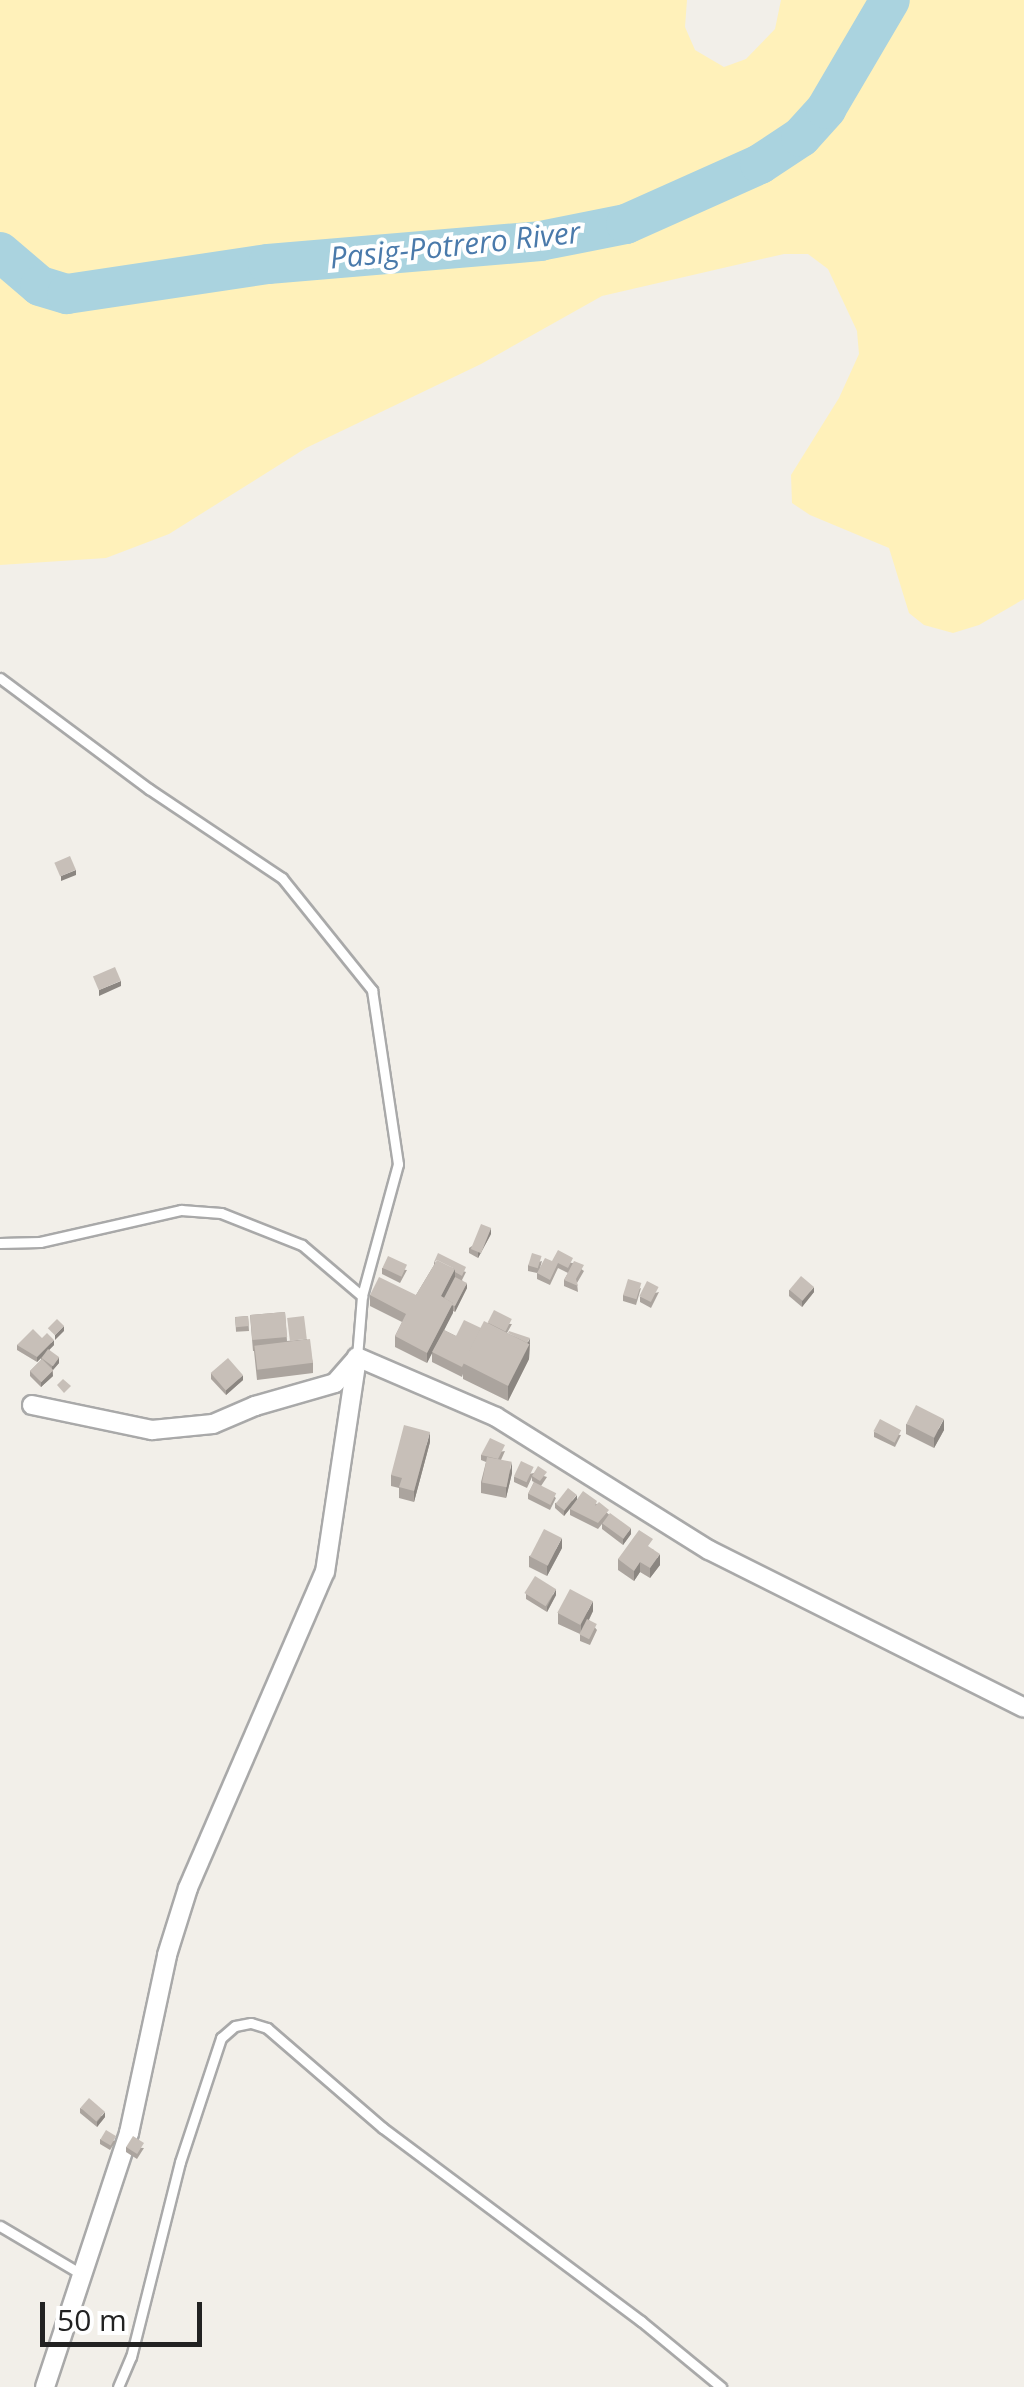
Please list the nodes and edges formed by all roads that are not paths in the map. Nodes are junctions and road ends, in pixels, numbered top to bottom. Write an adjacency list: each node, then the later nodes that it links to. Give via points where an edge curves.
1 (0, 678): 3 (lane, via 149,790 282,878 372,990 398,1164)
2 (0, 1242): 3 (lane, via 40,1242 181,1210 221,1212 302,1245)
3 (362, 1296): 4 (lane)
4 (357, 1357): 5 (street, via 335,1383 213,1424 152,1430); 6 (street, via 496,1417 709,1550); 8 (street, via 325,1572 188,1888 167,1955 130,2133)
5 (32, 1405)
6 (1024, 1708)
7 (0, 2226): 8 (lane)
8 (84, 2276): 9 (street)
9 (45, 2387)
10 (118, 2387): 11 (lane, via 221,2038 251,2022 267,2028 383,2128)
11 (721, 2387)

